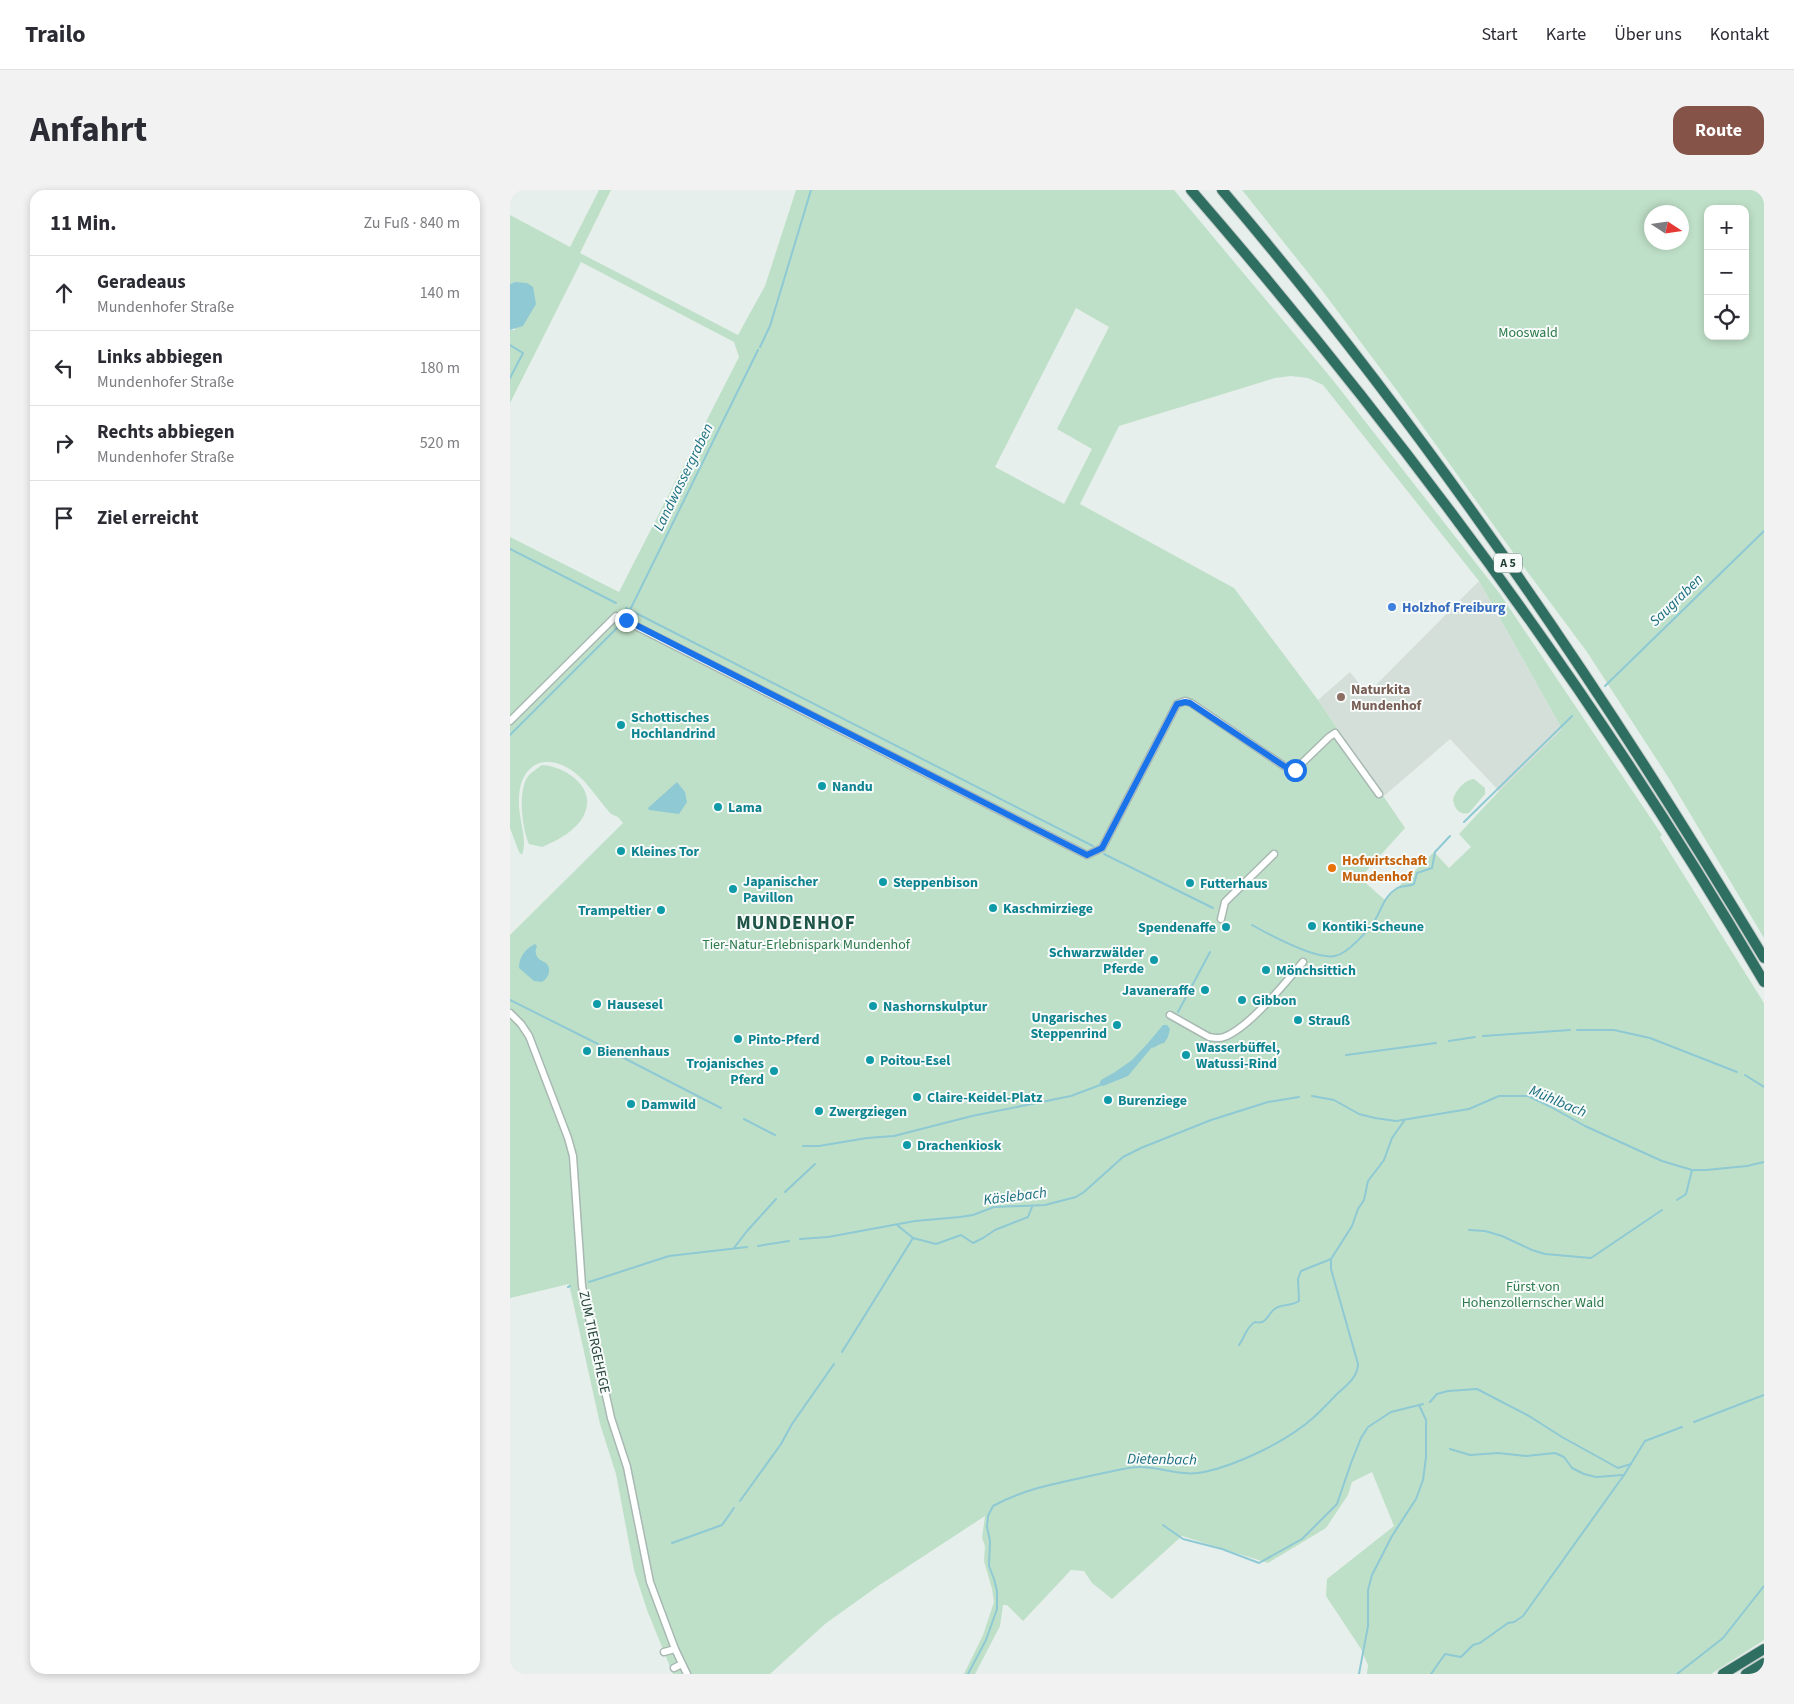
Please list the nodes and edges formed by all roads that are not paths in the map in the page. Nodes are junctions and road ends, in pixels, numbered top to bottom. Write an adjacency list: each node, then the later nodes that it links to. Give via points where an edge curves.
1 (1191, 190): 9 (highway, A 5, via 1338,365 1515,598 1664,819)
2 (1222, 190): 7 (highway, A 5, via 1355,354 1525,586 1674,812)
3 (510, 721): 4 (street, via 616,616 1087,855 1102,848 1177,704 1185,702 1287,768 1295,770 1335,733)
4 (1379, 794)
5 (1274, 854): 6 (street, via 1225,902)
6 (1221, 919)
7 (1764, 958)
8 (1303, 962): 11 (street, via 1269,1002 1224,1038 1209,1037)
9 (1764, 982)
10 (510, 1013): 12 (street, ZUM TIERGEHEGE, via 529,1036 571,1147 576,1178 582,1286 611,1418 627,1467 643,1556)
11 (1170, 1015)
12 (675, 1649): 14 (street); 16 (street, ZUM TIERGEHEGE)
13 (1764, 1649): 19 (highway)
14 (664, 1652)
15 (1764, 1663): 20 (highway)
16 (682, 1664): 17 (street); 18 (street, ZUM TIERGEHEGE)
17 (674, 1668)
18 (685, 1674)
19 (1723, 1674)
20 (1746, 1674)

